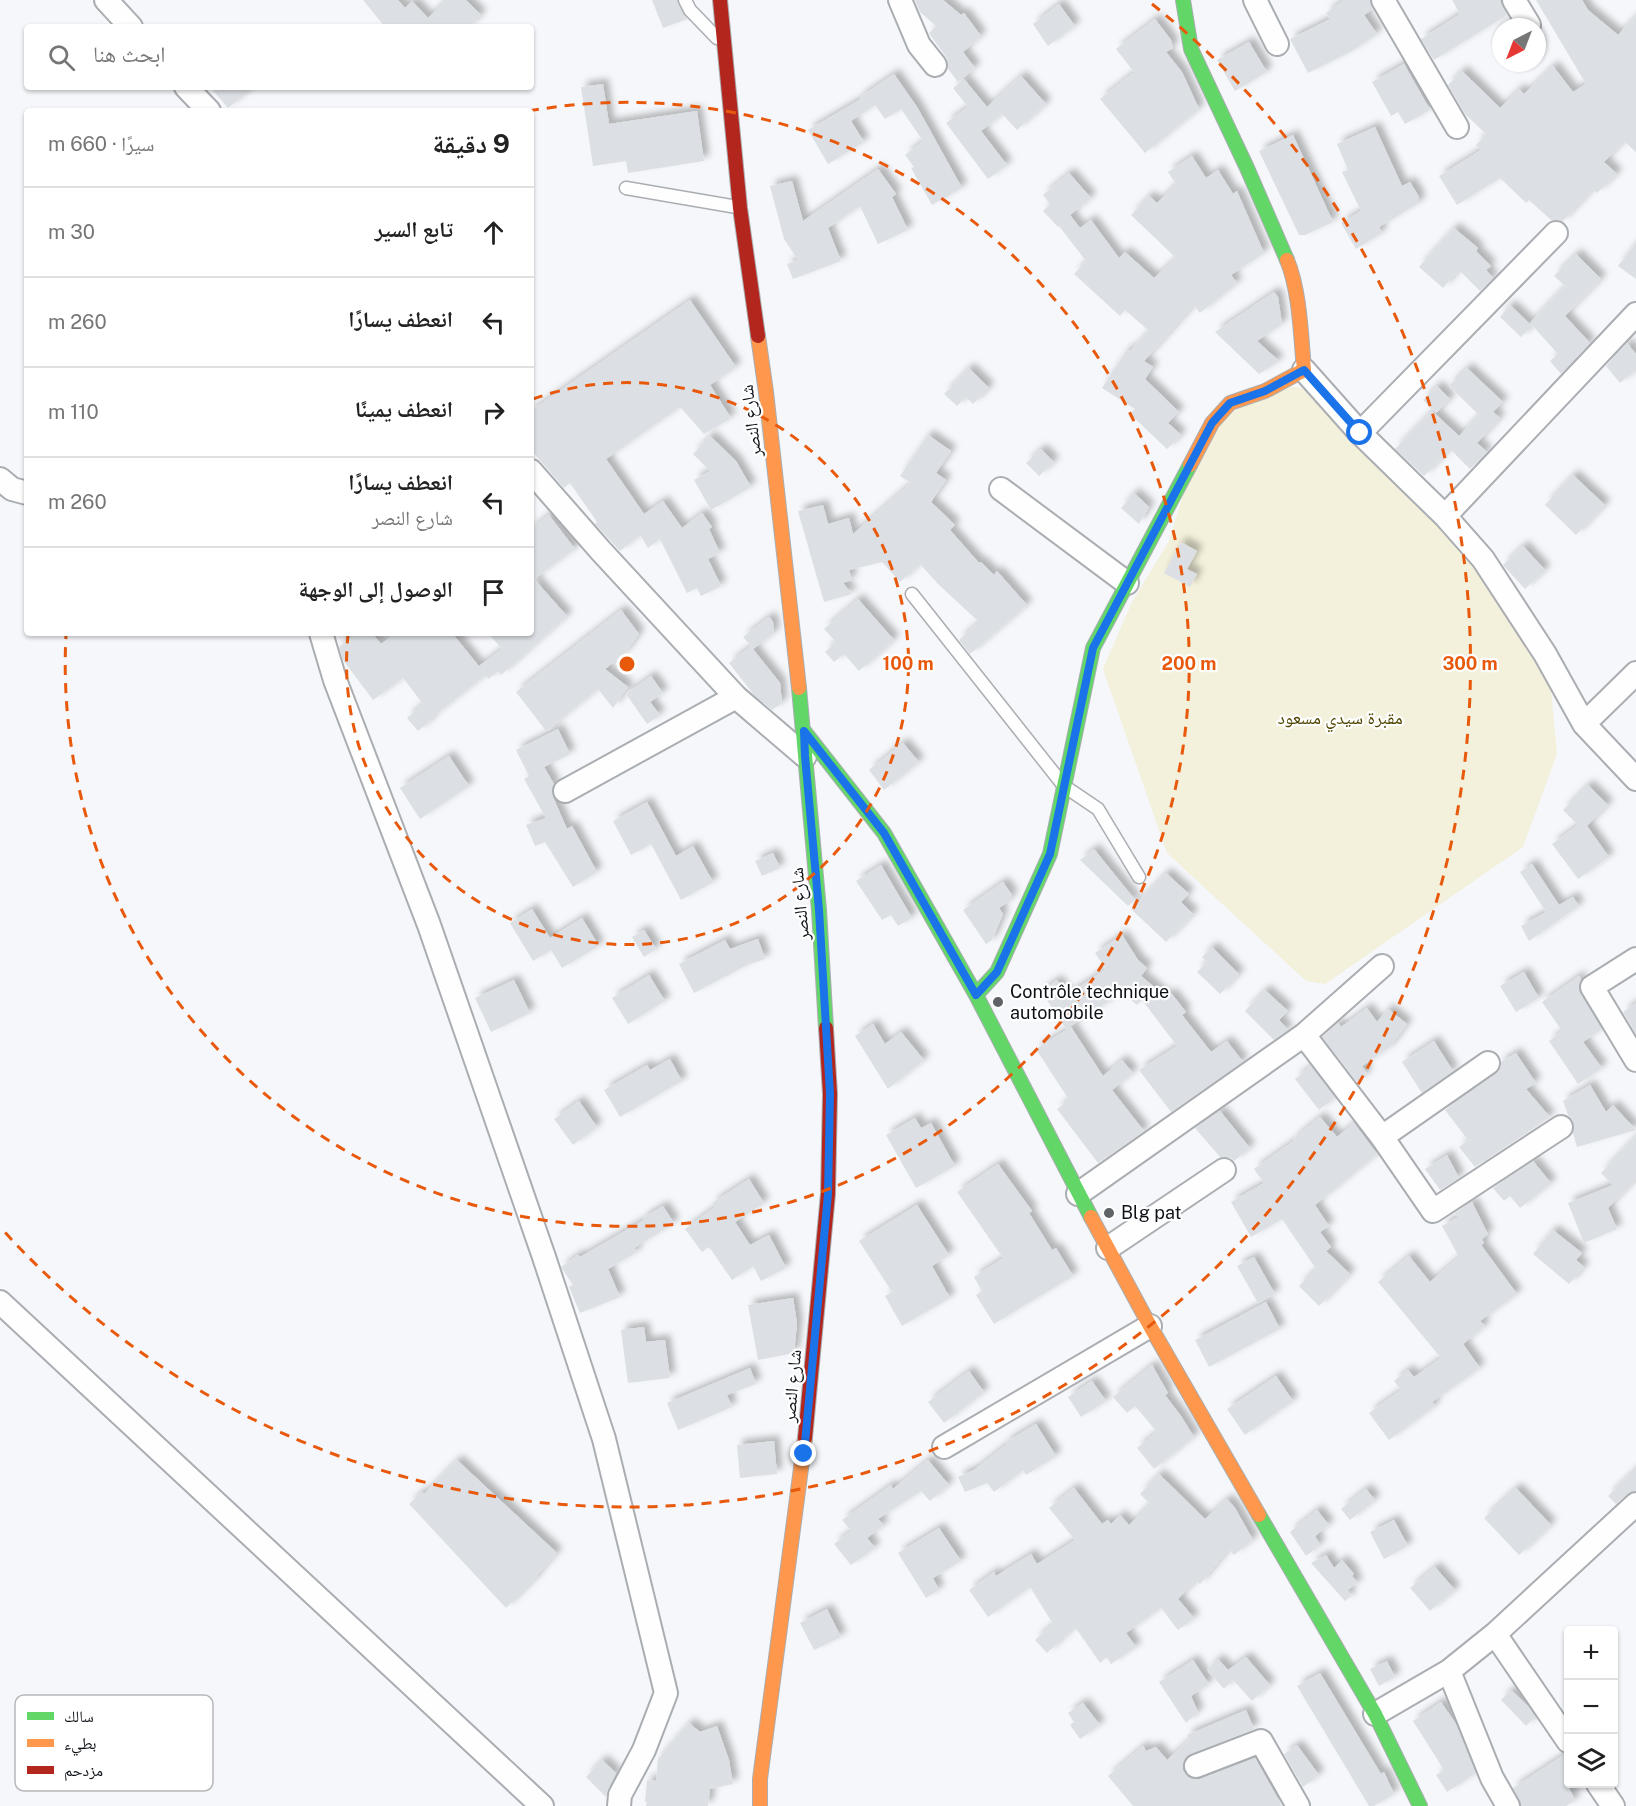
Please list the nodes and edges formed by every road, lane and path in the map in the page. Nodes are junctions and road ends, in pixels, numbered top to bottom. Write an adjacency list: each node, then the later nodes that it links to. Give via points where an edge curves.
1 (106, 0): 10 (street)
2 (685, 0): 12 (lane)
3 (720, 0): 12 (street, شارع النصر)
4 (900, 0): 13 (street, via 919,45)
5 (1183, 0): 21 (street, via 1191,49 1292,272)
6 (1255, 0): 11 (street)
7 (1383, 0): 16 (street)
8 (1514, 0): 9 (street)
9 (1526, 18)
10 (127, 24)
11 (1276, 44)
12 (725, 45): 18 (street, شارع النصر)
13 (935, 65)
14 (189, 90): 15 (street)
15 (206, 108)
16 (1457, 127)
17 (626, 188): 18 (lane)
18 (740, 208): 34 (street, شارع النصر, via 766,392)
19 (1556, 234): 22 (street)
20 (1636, 314): 27 (street)
21 (1304, 370): 22 (street); 28 (street, via 1265,391 1230,403 1212,423)
22 (1360, 433): 27 (street)
23 (534, 474): 32 (street)
24 (0, 479): 26 (street, via 12,489)
25 (1001, 489): 28 (street)
26 (24, 491)
27 (1445, 516): 33 (street, via 1483,559 1545,654)
28 (1127, 583): 37 (street, via 1093,648)
29 (912, 594): 37 (lane)
30 (322, 636): 63 (street, via 335,680 429,925 604,1438 666,1693 644,1750 620,1795)
31 (1636, 673): 33 (street)
32 (736, 697): 35 (street); 38 (street)
33 (1584, 724): 36 (street)
34 (804, 731): 35 (street, شارع النصر); 42 (street, via 884,833)
35 (805, 756): 64 (street, شارع النصر, via 830,1094 828,1194 804,1454 760,1779)
36 (1636, 779)
37 (1064, 786): 39 (lane, via 1098,809); 42 (street, via 1050,854 997,972)
38 (566, 791)
39 (1139, 877)
40 (1636, 959): 44 (street, via 1592,987)
41 (1382, 966): 43 (street)
42 (976, 995): 49 (street)
43 (1304, 1035): 47 (street); 49 (street)
44 (1636, 1060)
45 (1488, 1063): 47 (street)
46 (1561, 1128): 47 (street, via 1433,1211)
47 (1382, 1137)
48 (1224, 1170): 50 (street)
49 (1078, 1194): 50 (street)
50 (1108, 1248): 52 (street)
51 (0, 1302): 62 (street)
52 (1150, 1326): 53 (street); 57 (street)
53 (944, 1447)
54 (1636, 1504): 55 (street)
55 (1495, 1634): 56 (street); 58 (street)
56 (1449, 1671): 57 (street); 66 (street, via 1492,1778)
57 (1375, 1714): 61 (street)
58 (1564, 1734)
59 (1196, 1766): 65 (street, via 1261,1740)
60 (1601, 1788): 67 (street)
61 (1415, 1804)
62 (543, 1806)
63 (619, 1806)
64 (760, 1806)
65 (1298, 1806)
66 (1508, 1806)
67 (1613, 1806)

